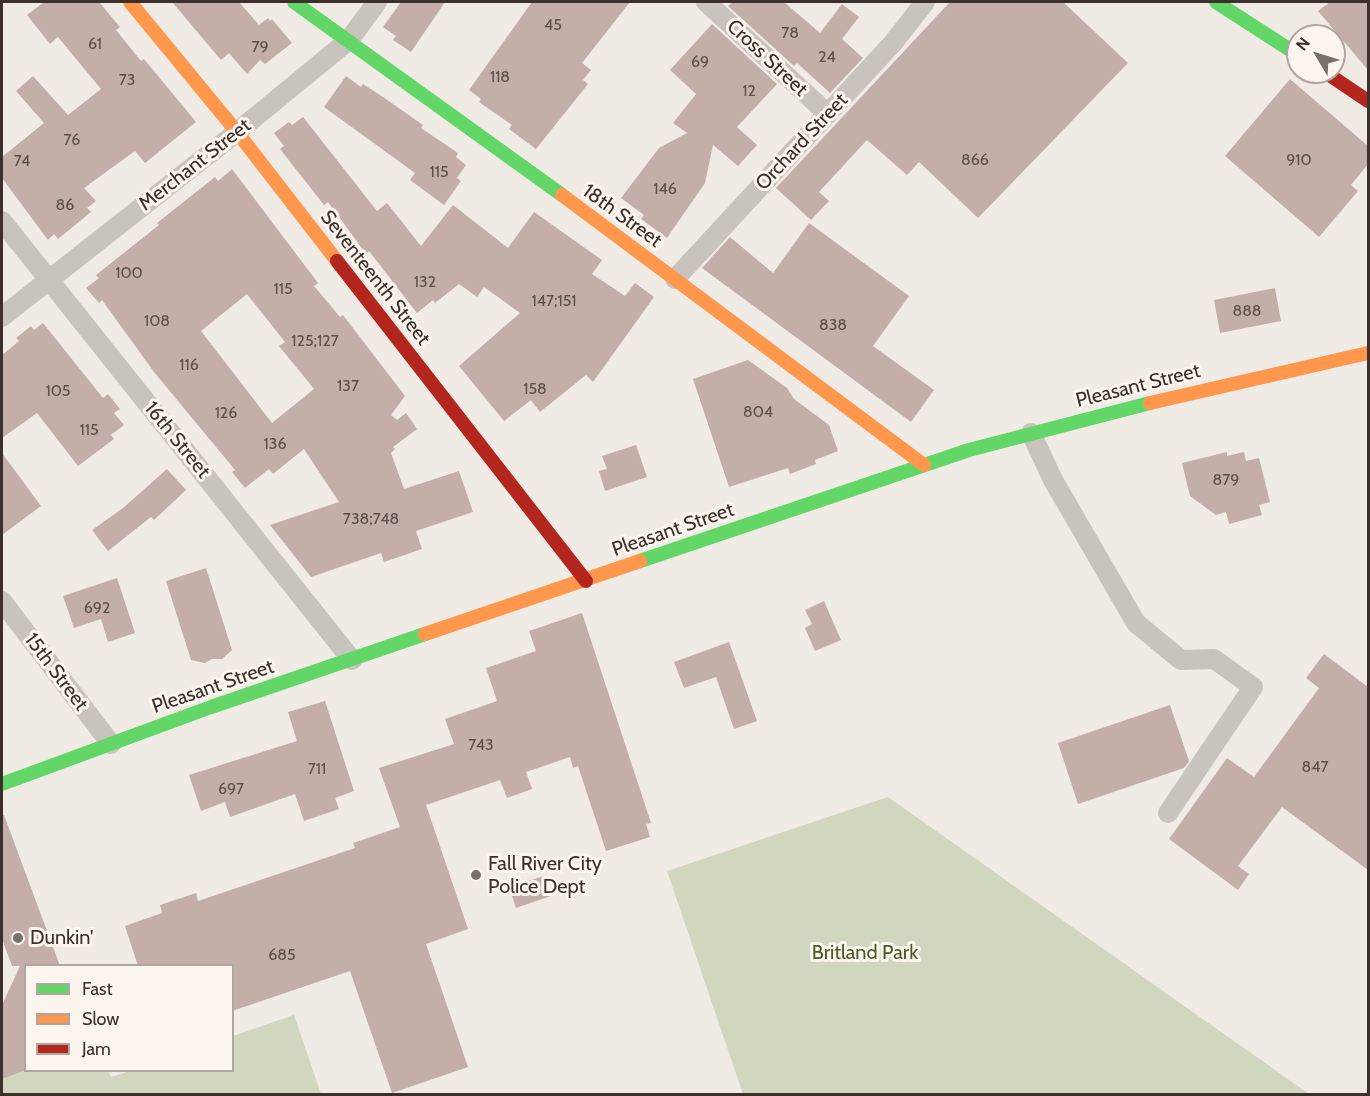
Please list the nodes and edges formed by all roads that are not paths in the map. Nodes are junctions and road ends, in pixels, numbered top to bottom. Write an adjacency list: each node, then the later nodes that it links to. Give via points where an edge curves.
1 (129, 2): 12 (main road, Seventeenth Street)
2 (294, 2): 7 (main road, 18th Street)
3 (377, 2): 7 (street, Merchant Street)
4 (706, 2): 11 (street, Cross Street)
5 (925, 2): 11 (street, Orchard Street)
6 (1216, 2): 8 (main road)
7 (349, 40): 12 (street, Merchant Street); 15 (main road, 18th Street)
8 (1286, 47)
9 (1343, 84): 10 (main road)
10 (1368, 100)
11 (828, 114): 15 (street, Orchard Street)
12 (237, 132): 14 (street, Merchant Street); 20 (main road, Seventeenth Street)
13 (2, 221): 14 (street, 16th Street)
14 (48, 279): 16 (street, Merchant Street); 22 (street, 16th Street)
15 (675, 279): 19 (main road, 18th Street)
16 (2, 317)
17 (1368, 352): 18 (main road, Pleasant Street)
18 (1031, 433): 19 (main road, Pleasant Street); 25 (street, via 1053,480 1136,622 1181,660 1214,659 1253,687)
19 (924, 465): 20 (main road, Pleasant Street)
20 (586, 581): 22 (main road, Pleasant Street)
21 (2, 601): 23 (street, 15th Street)
22 (352, 660): 23 (main road, Pleasant Street)
23 (111, 744): 24 (main road, Pleasant Street)
24 (2, 784)
25 (1168, 813)

